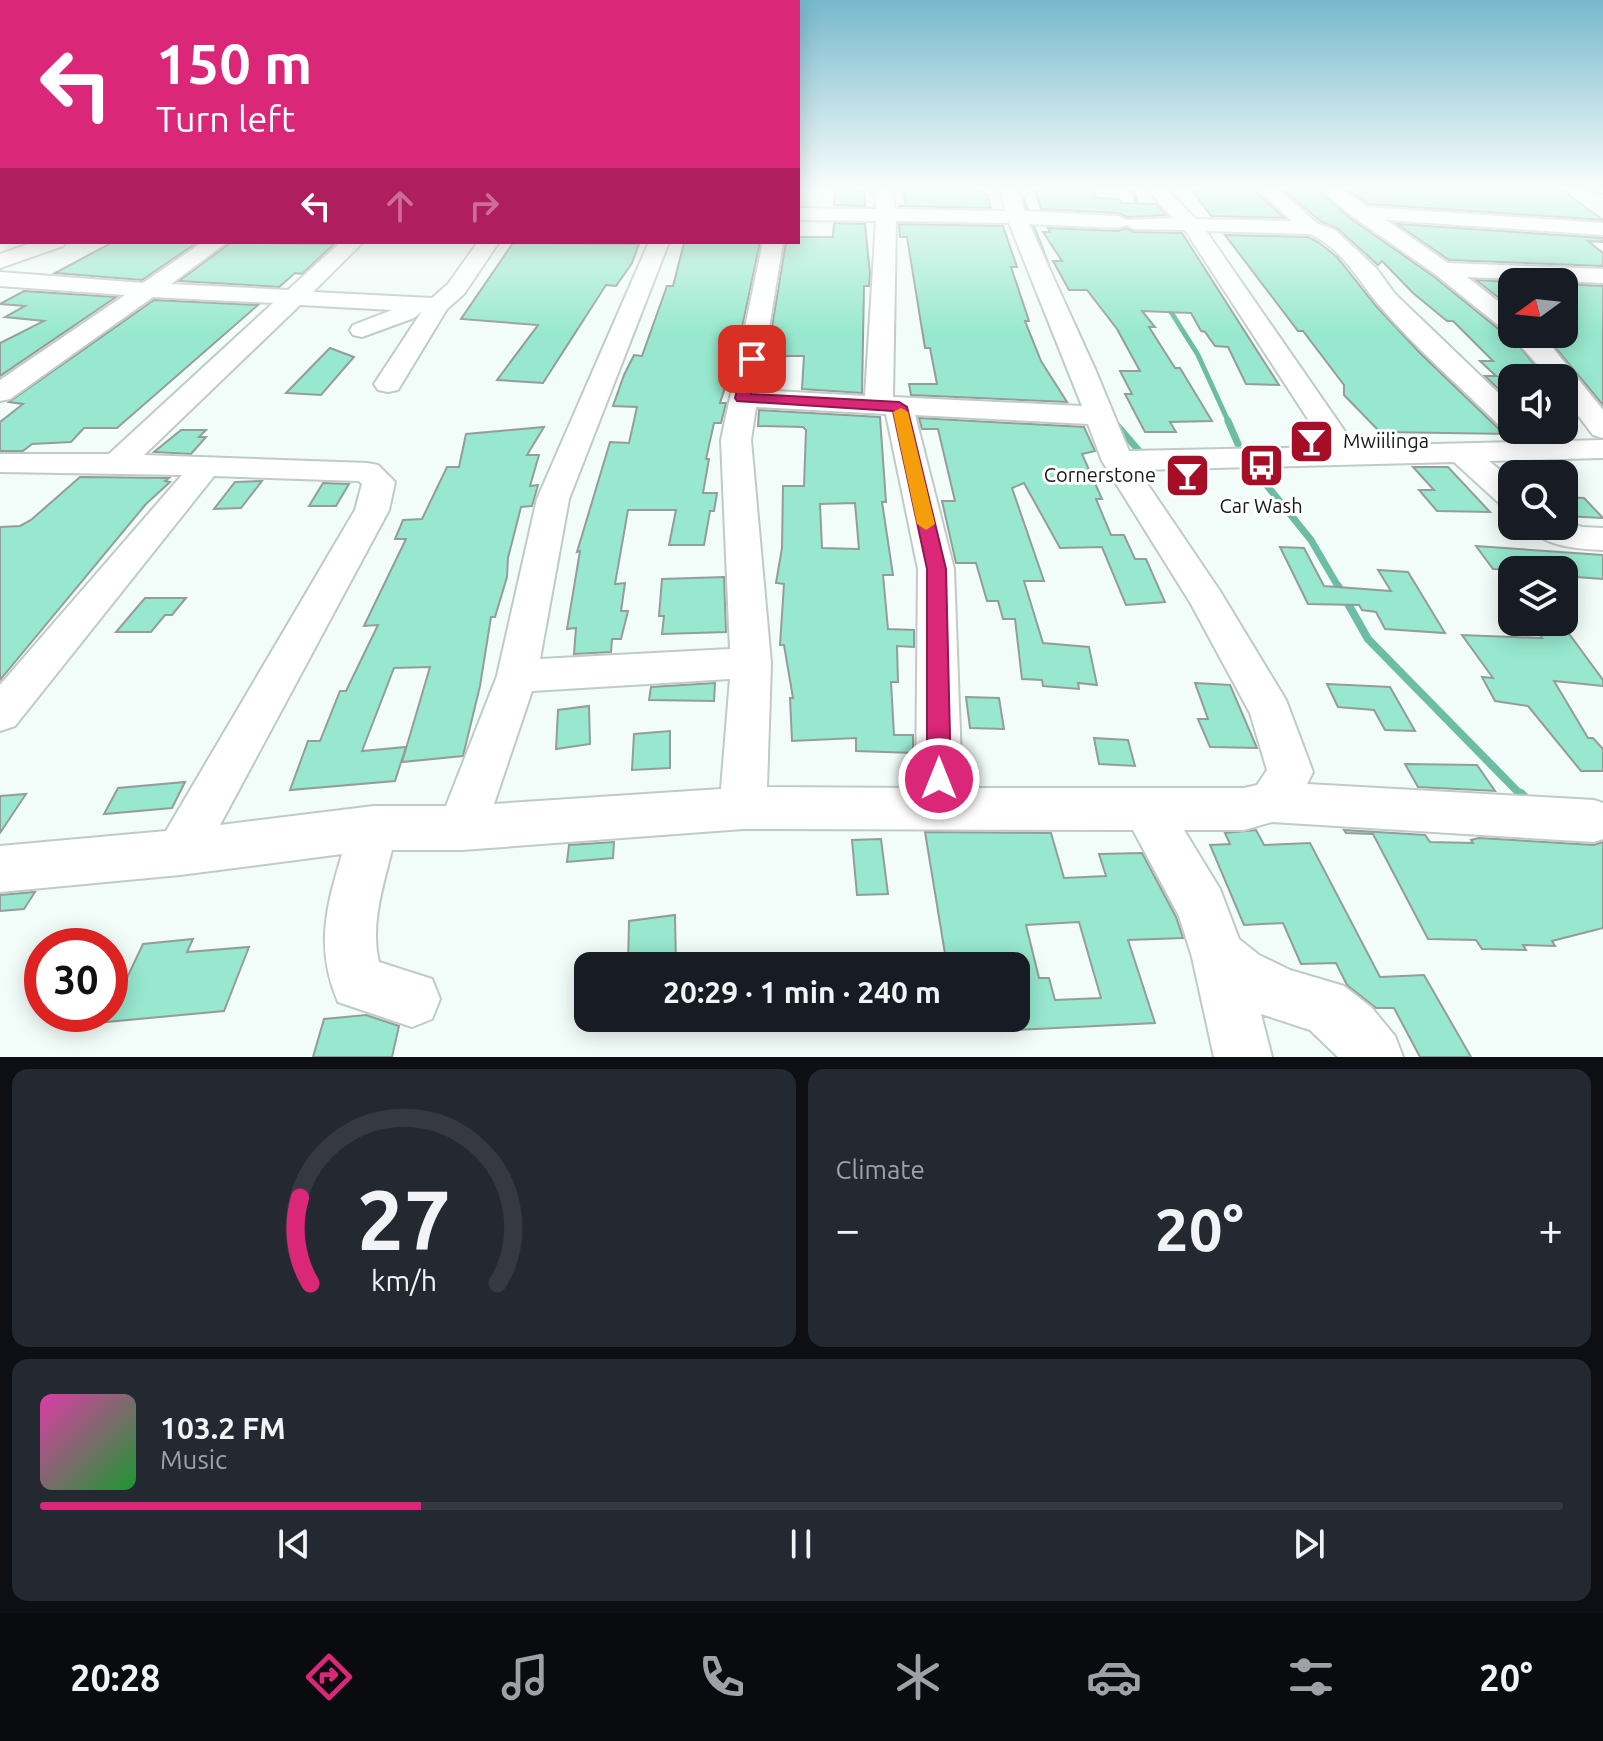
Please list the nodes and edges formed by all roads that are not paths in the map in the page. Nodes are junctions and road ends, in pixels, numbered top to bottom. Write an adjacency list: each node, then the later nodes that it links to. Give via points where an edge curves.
1 (885, 236): 28 (street, via 878,379)
2 (1024, 236): 30 (street)
3 (1199, 236): 36 (street)
4 (1330, 236): 29 (street)
5 (1395, 236): 14 (street)
6 (50, 244): 13 (street)
7 (214, 244): 18 (street)
8 (351, 244): 19 (street)
9 (488, 244): 21 (street, via 456,289)
10 (658, 244): 46 (street, via 553,499)
11 (773, 244): 27 (street)
12 (1572, 258): 16 (street)
13 (0, 261)
14 (1443, 269): 16 (street); 22 (street)
15 (0, 279): 17 (street)
16 (1597, 281)
17 (42, 282): 18 (street); 20 (street)
18 (148, 290): 19 (street); 26 (street)
19 (294, 297): 21 (street); 39 (street)
20 (0, 304)
21 (427, 304): 23 (street); 25 (street)
22 (1498, 313)
23 (362, 330)
24 (1540, 348): 31 (street)
25 (388, 384)
26 (0, 393)
27 (743, 398): 28 (street); 45 (street, via 735,455)
28 (889, 405): 30 (street); 50 (street, via 936,569)
29 (1498, 408)
30 (1100, 416): 37 (street)
31 (1603, 429)
32 (1516, 444): 35 (street)
33 (1557, 444): 34 (street)
34 (1603, 449)
35 (1464, 455): 36 (street); 41 (street)
36 (1347, 456): 37 (street)
37 (1117, 461): 48 (street, via 1207,600 1271,712 1290,772)
38 (13, 463): 39 (street); 42 (street)
39 (117, 463): 40 (street)
40 (206, 466): 47 (street); 55 (street, via 367,472 379,482 372,510)
41 (1498, 485)
42 (0, 488)
43 (1578, 538): 44 (street)
44 (1603, 539)
45 (751, 663): 46 (street); 49 (street)
46 (517, 676): 54 (street)
47 (0, 714)
48 (1272, 802): 51 (street, via 1244,809); 52 (street)
49 (743, 808): 50 (street); 54 (street)
50 (939, 808): 51 (street)
51 (1146, 808): 57 (street, via 1202,907)
52 (1594, 821)
53 (374, 828): 54 (street); 55 (street); 58 (street, via 354,898 349,946 357,983)
54 (462, 828)
55 (180, 852): 56 (street)
56 (0, 869)
57 (1219, 957): 59 (street); 60 (street, via 1284,996 1324,1006 1351,1027)
58 (412, 999)
59 (1243, 1057)
60 (1374, 1057)

